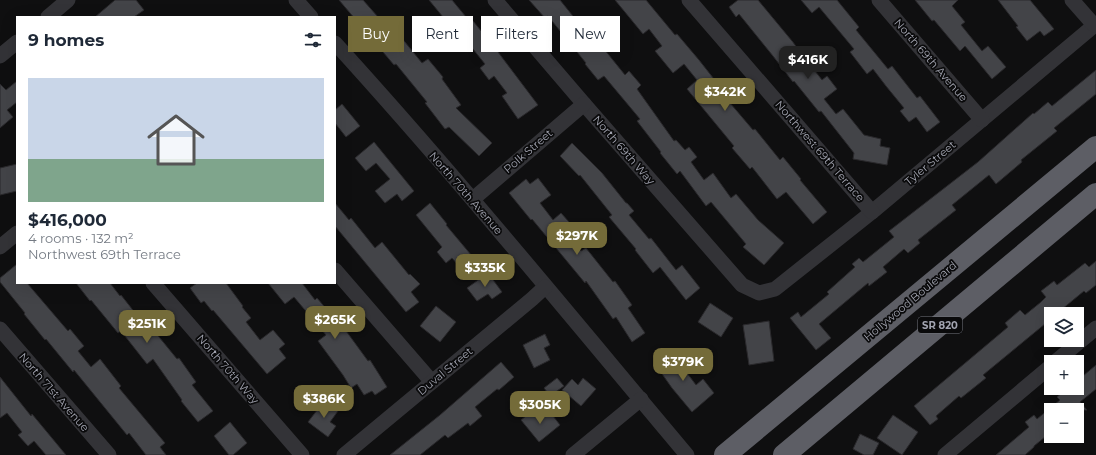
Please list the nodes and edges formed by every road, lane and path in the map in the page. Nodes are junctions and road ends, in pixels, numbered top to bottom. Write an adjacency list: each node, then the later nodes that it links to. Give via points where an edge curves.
1 (68, 0): 7 (street)
2 (296, 0): 8 (street)
3 (495, 0): 13 (street, North 69th Way)
4 (689, 0): 18 (street, Northwest 69th Terrace)
5 (880, 0): 14 (street, North 69th Avenue)
6 (1072, 0): 9 (street)
7 (49, 16)
8 (310, 16)
9 (1095, 24): 14 (street, Tyler Street)
10 (16, 43): 12 (street)
11 (336, 44): 17 (street, North 70th Avenue)
12 (0, 56)
13 (584, 104): 17 (street, Polk Street); 22 (street, North 69th Way, via 742,285)
14 (982, 120): 18 (street, Tyler Street)
15 (1096, 148): 29 (highway, Hollywood Boulevard)
16 (1096, 194): 36 (highway, SR 820)
17 (473, 199): 21 (street, North 70th Avenue)
18 (872, 212): 22 (street, Tyler Street, via 775,289)
19 (336, 271): 27 (street)
20 (154, 284): 31 (street, North 70th Way)
21 (545, 286): 27 (street, Duval Street); 28 (street, North 70th Avenue)
22 (759, 293)
23 (1096, 328): 25 (street)
24 (0, 329): 30 (street, North 71st Avenue)
25 (1064, 355)
26 (1044, 372): 37 (street)
27 (432, 382): 32 (street, Duval Street)
28 (641, 400): 33 (street); 34 (street, North 70th Avenue)
29 (741, 448): 35 (highway, Hollywood Boulevard)
30 (108, 455)
31 (302, 455)
32 (344, 455)
33 (573, 455)
34 (687, 455)
35 (725, 455)
36 (784, 455)
37 (945, 455)

